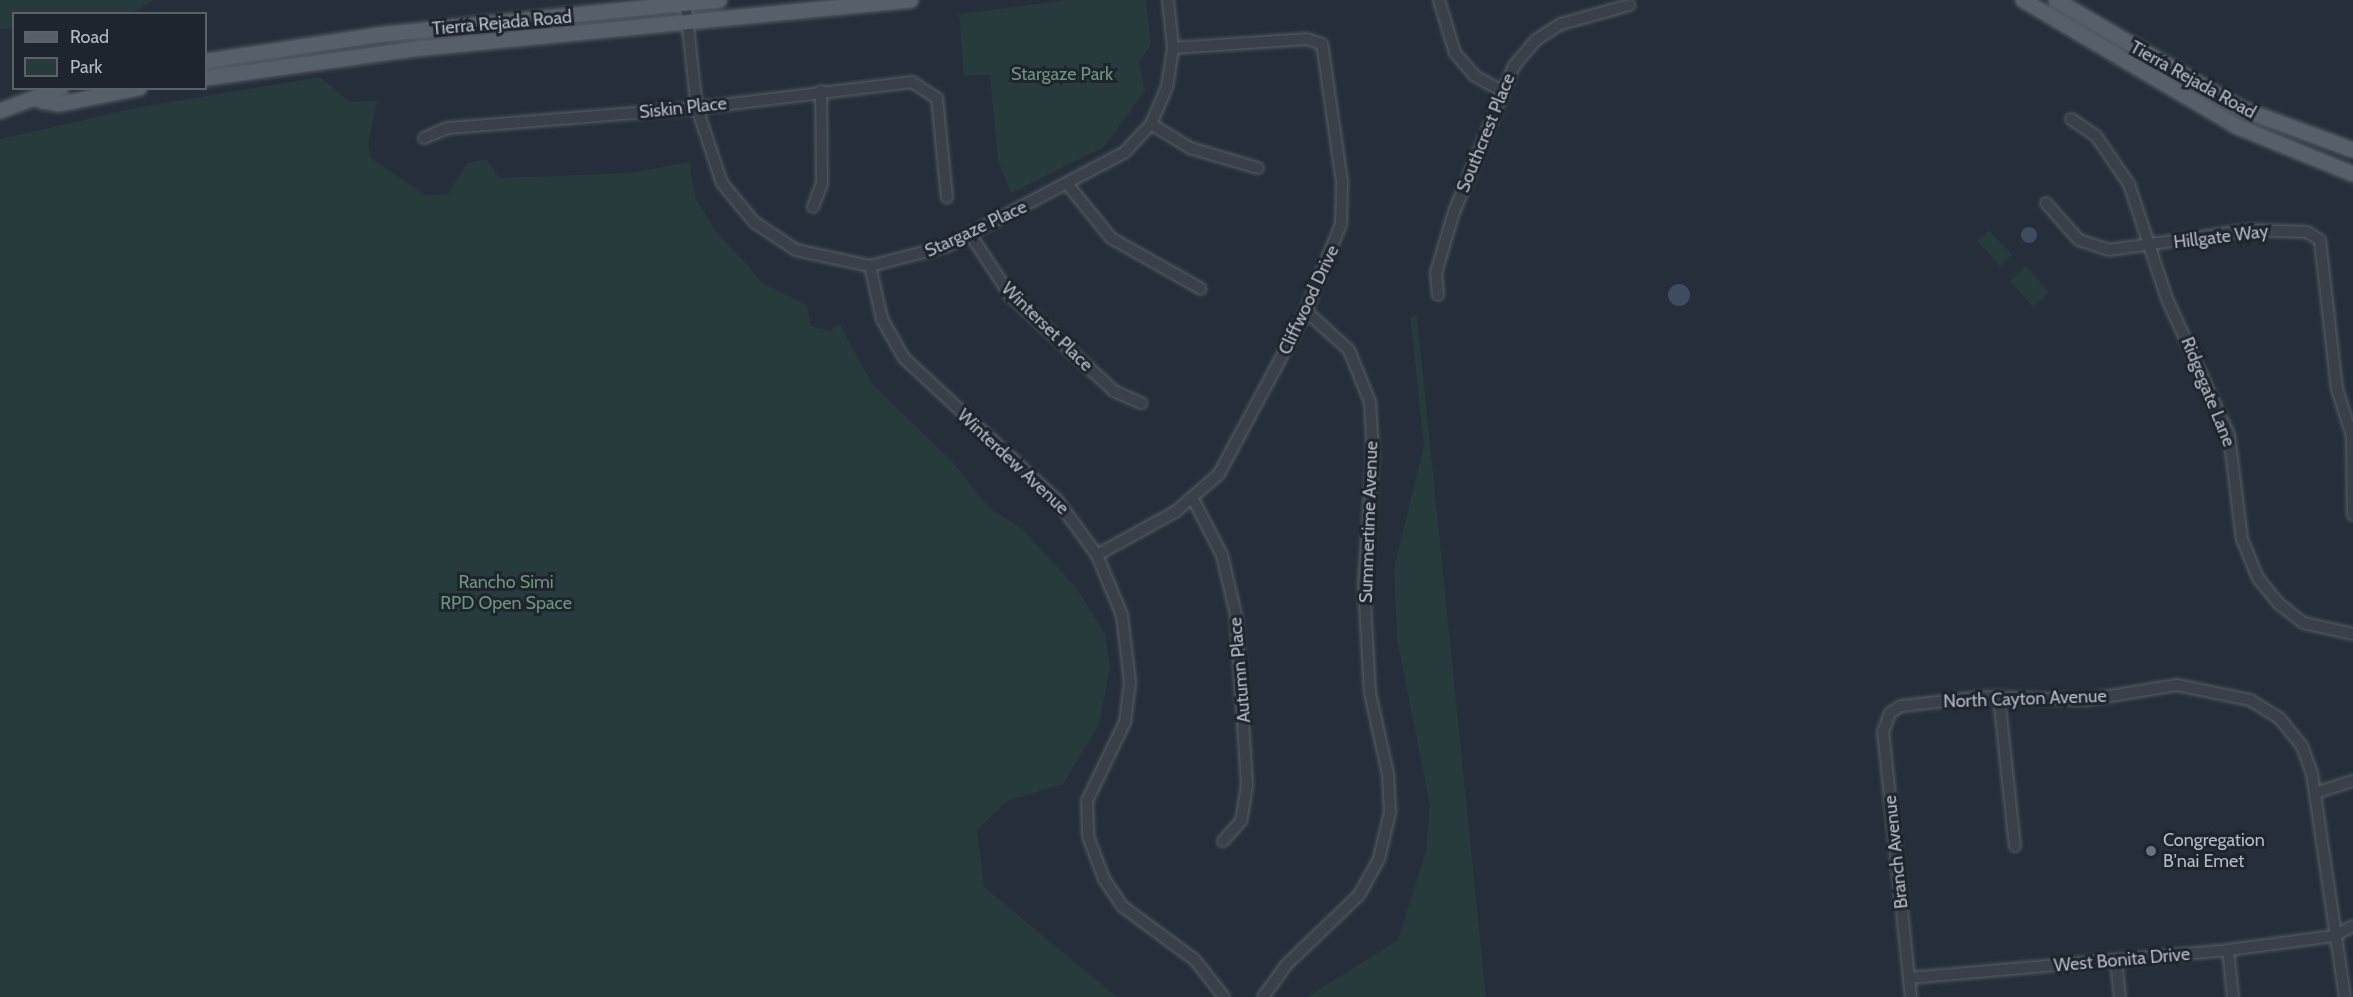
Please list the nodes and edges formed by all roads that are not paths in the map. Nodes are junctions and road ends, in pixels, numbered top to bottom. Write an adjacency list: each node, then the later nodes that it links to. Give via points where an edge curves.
1 (719, 0): 7 (main road, Tierra Rejada Road)
2 (911, 0): 10 (main road, Tierra Rejada Road)
3 (1168, 0): 11 (street, Stargaze Place)
4 (1439, 0): 17 (street, via 1455,53 1475,75)
5 (2024, 0): 26 (main road, Tierra Rejada Road, via 2238,127)
6 (2056, 0): 24 (main road, Tierra Rejada Road, via 2242,109)
7 (685, 2): 10 (street, Stargaze Place); 12 (main road, Tierra Rejada Road, via 377,35)
8 (1615, 4): 9 (street, Southcrest Place); 17 (street, Southcrest Place, via 1548,31 1524,52)
9 (1629, 5)
10 (687, 24): 13 (main road, Tierra Rejada Road, via 423,48); 19 (street, Stargaze Place)
11 (1173, 48): 22 (street, Stargaze Place, via 1167,87); 36 (street, Cliffwood Drive, via 1307,39 1326,51 1343,206 1337,242)
12 (207, 61)
13 (207, 78)
14 (58, 90): 18 (main road)
15 (130, 90): 18 (main road, via 60,105)
16 (821, 91): 19 (street, Siskin Place); 28 (street, Siskin Place, via 912,82 937,98); 30 (street, via 822,184)
17 (1502, 91): 35 (street, Southcrest Place, via 1454,212 1436,273)
18 (41, 101): 20 (main road)
19 (697, 108): 23 (street, Siskin Place, via 448,128); 33 (street, Stargaze Place, via 722,183 754,222 820,259)
20 (0, 111)
21 (2071, 119): 32 (street, Ridgegate Lane, via 2115,159)
22 (1150, 124): 25 (street, via 1190,148); 27 (street, Stargaze Place, via 1125,152)
23 (424, 138)
24 (2353, 150)
25 (1258, 168)
26 (2353, 174)
27 (1068, 185): 31 (street, Stargaze Place); 34 (street, via 1112,238)
28 (947, 198)
29 (2046, 203): 32 (street, Hillgate Way, via 2065,229 2094,247)
30 (813, 207)
31 (970, 234): 33 (street, Stargaze Place, via 922,256); 37 (street, Winterset Place, via 1010,295 1114,391)
32 (2147, 246): 38 (street, Hillgate Way, via 2250,230 2307,232 2320,240 2337,389); 42 (street, Ridgegate Lane, via 2229,435 2242,539 2258,578 2278,603 2304,623)
33 (870, 266): 41 (street, Winterdew Avenue, via 882,319 904,358 1057,500)
34 (1201, 290)
35 (1438, 295)
36 (1306, 311): 39 (street, Cliffwood Drive, via 1229,459); 55 (street, Summertime Avenue, via 1349,350 1370,402 1373,454 1364,585 1370,693 1388,774 1390,812 1379,859 1359,895 1286,966)
37 (1141, 403)
38 (2353, 436): 40 (street)
39 (1193, 499): 41 (street, Cliffwood Drive); 47 (street, Autumn Place, via 1222,555 1236,615 1247,784 1241,821)
40 (2353, 515)
41 (1097, 555): 54 (street, Winterdew Avenue, via 1122,615 1130,682 1125,722 1087,801 1088,836 1104,879 1122,906 1208,973)
42 (2353, 634)
43 (1999, 697): 44 (street, North Cayton Avenue); 46 (street, North Cayton Avenue, via 2086,700 2176,685 2232,693 2266,708 2292,731 2309,763); 48 (street)
44 (1893, 710): 53 (street, Branch Avenue, via 1883,732)
45 (2353, 781): 46 (street)
46 (2315, 793): 50 (street, North Cayton Avenue)
47 (1223, 841)
48 (2015, 846)
49 (2353, 926): 50 (street)
50 (2334, 936): 51 (street, West Bonita Drive); 59 (street, North Cayton Avenue)
51 (2228, 950): 52 (street, West Bonita Drive); 58 (street)
52 (2116, 960): 53 (street, West Bonita Drive); 57 (street)
53 (1909, 978): 56 (street, Branch Avenue)
54 (1224, 997)
55 (1263, 997)
56 (1911, 997)
57 (2120, 997)
58 (2233, 997)
59 (2346, 997)

